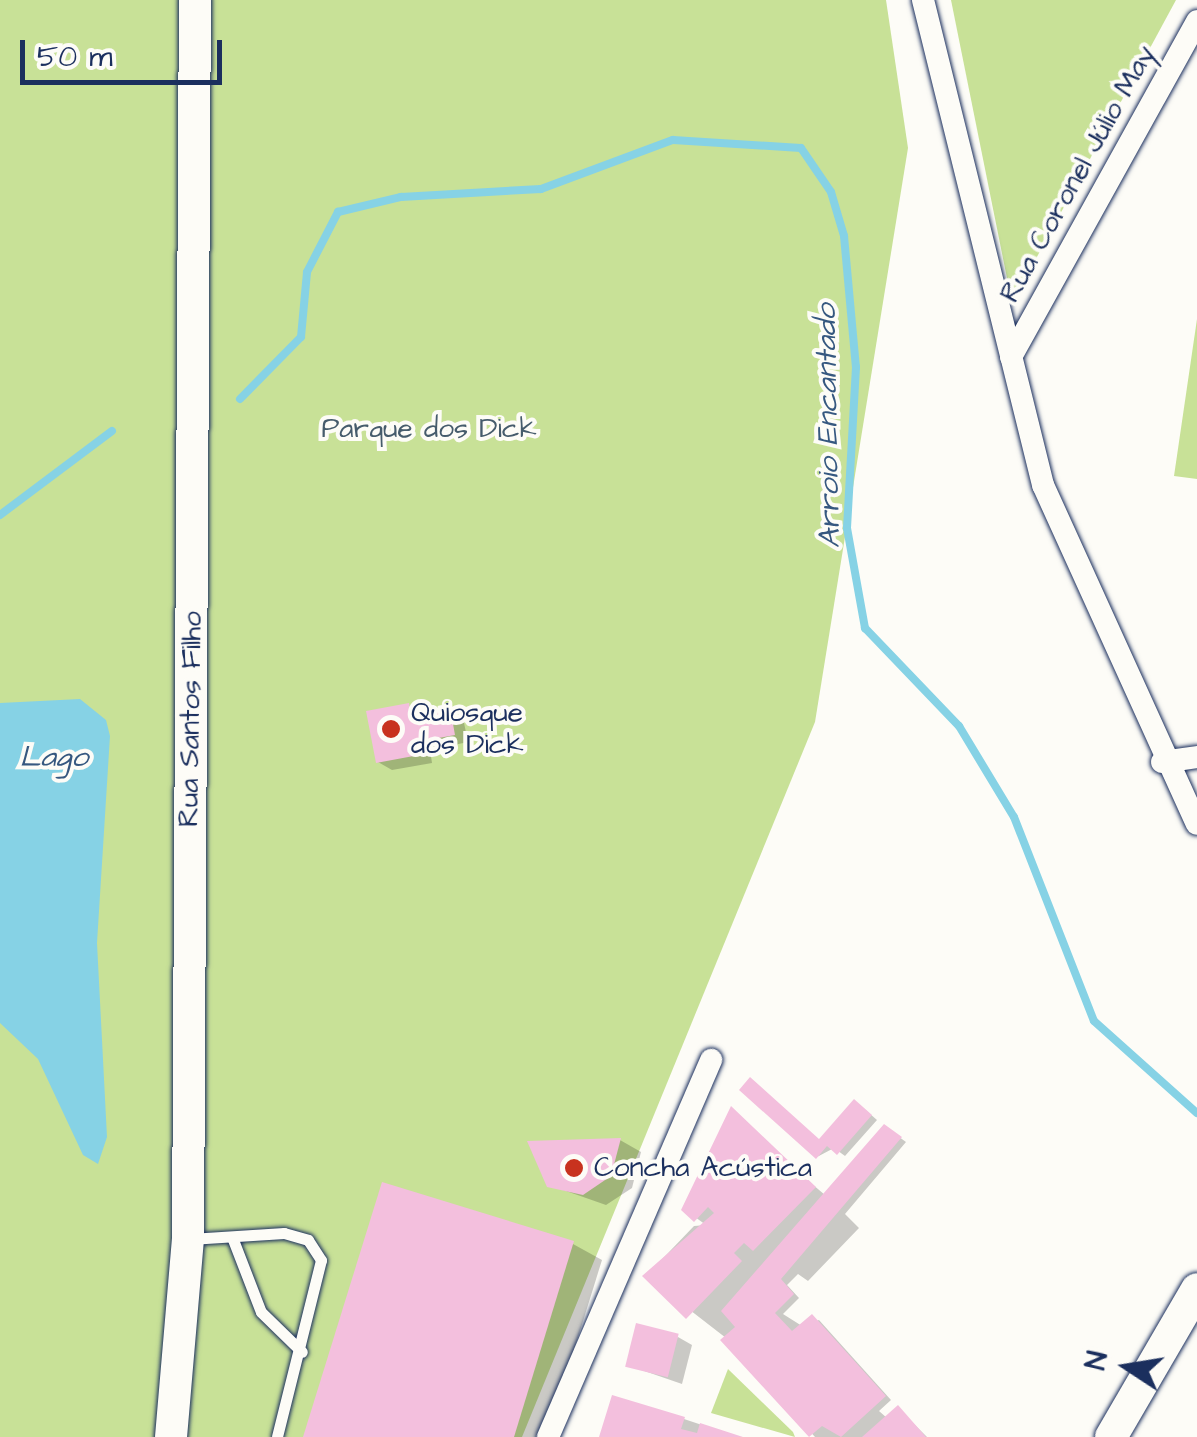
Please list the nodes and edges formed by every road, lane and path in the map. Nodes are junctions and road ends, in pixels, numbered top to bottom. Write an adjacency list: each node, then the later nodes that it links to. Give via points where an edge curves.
1 (195, 0): 10 (street, Rua Santos Filho)
2 (922, 0): 4 (street)
3 (1197, 21): 4 (street, Rua Coronel Júlio May)
4 (1011, 357): 6 (street, via 1044,485)
5 (1197, 756): 6 (street)
6 (1162, 762): 7 (street)
7 (1197, 824)
8 (711, 1060): 15 (street)
9 (232, 1237): 10 (lane); 12 (lane, via 261,1312); 12 (lane, via 284,1234 308,1240 321,1260)
10 (188, 1239): 13 (street, Rua Santos Filho)
11 (1197, 1289): 16 (street)
12 (302, 1352): 14 (lane)
13 (178, 1435)
14 (276, 1437)
15 (548, 1437)
16 (1111, 1437)

